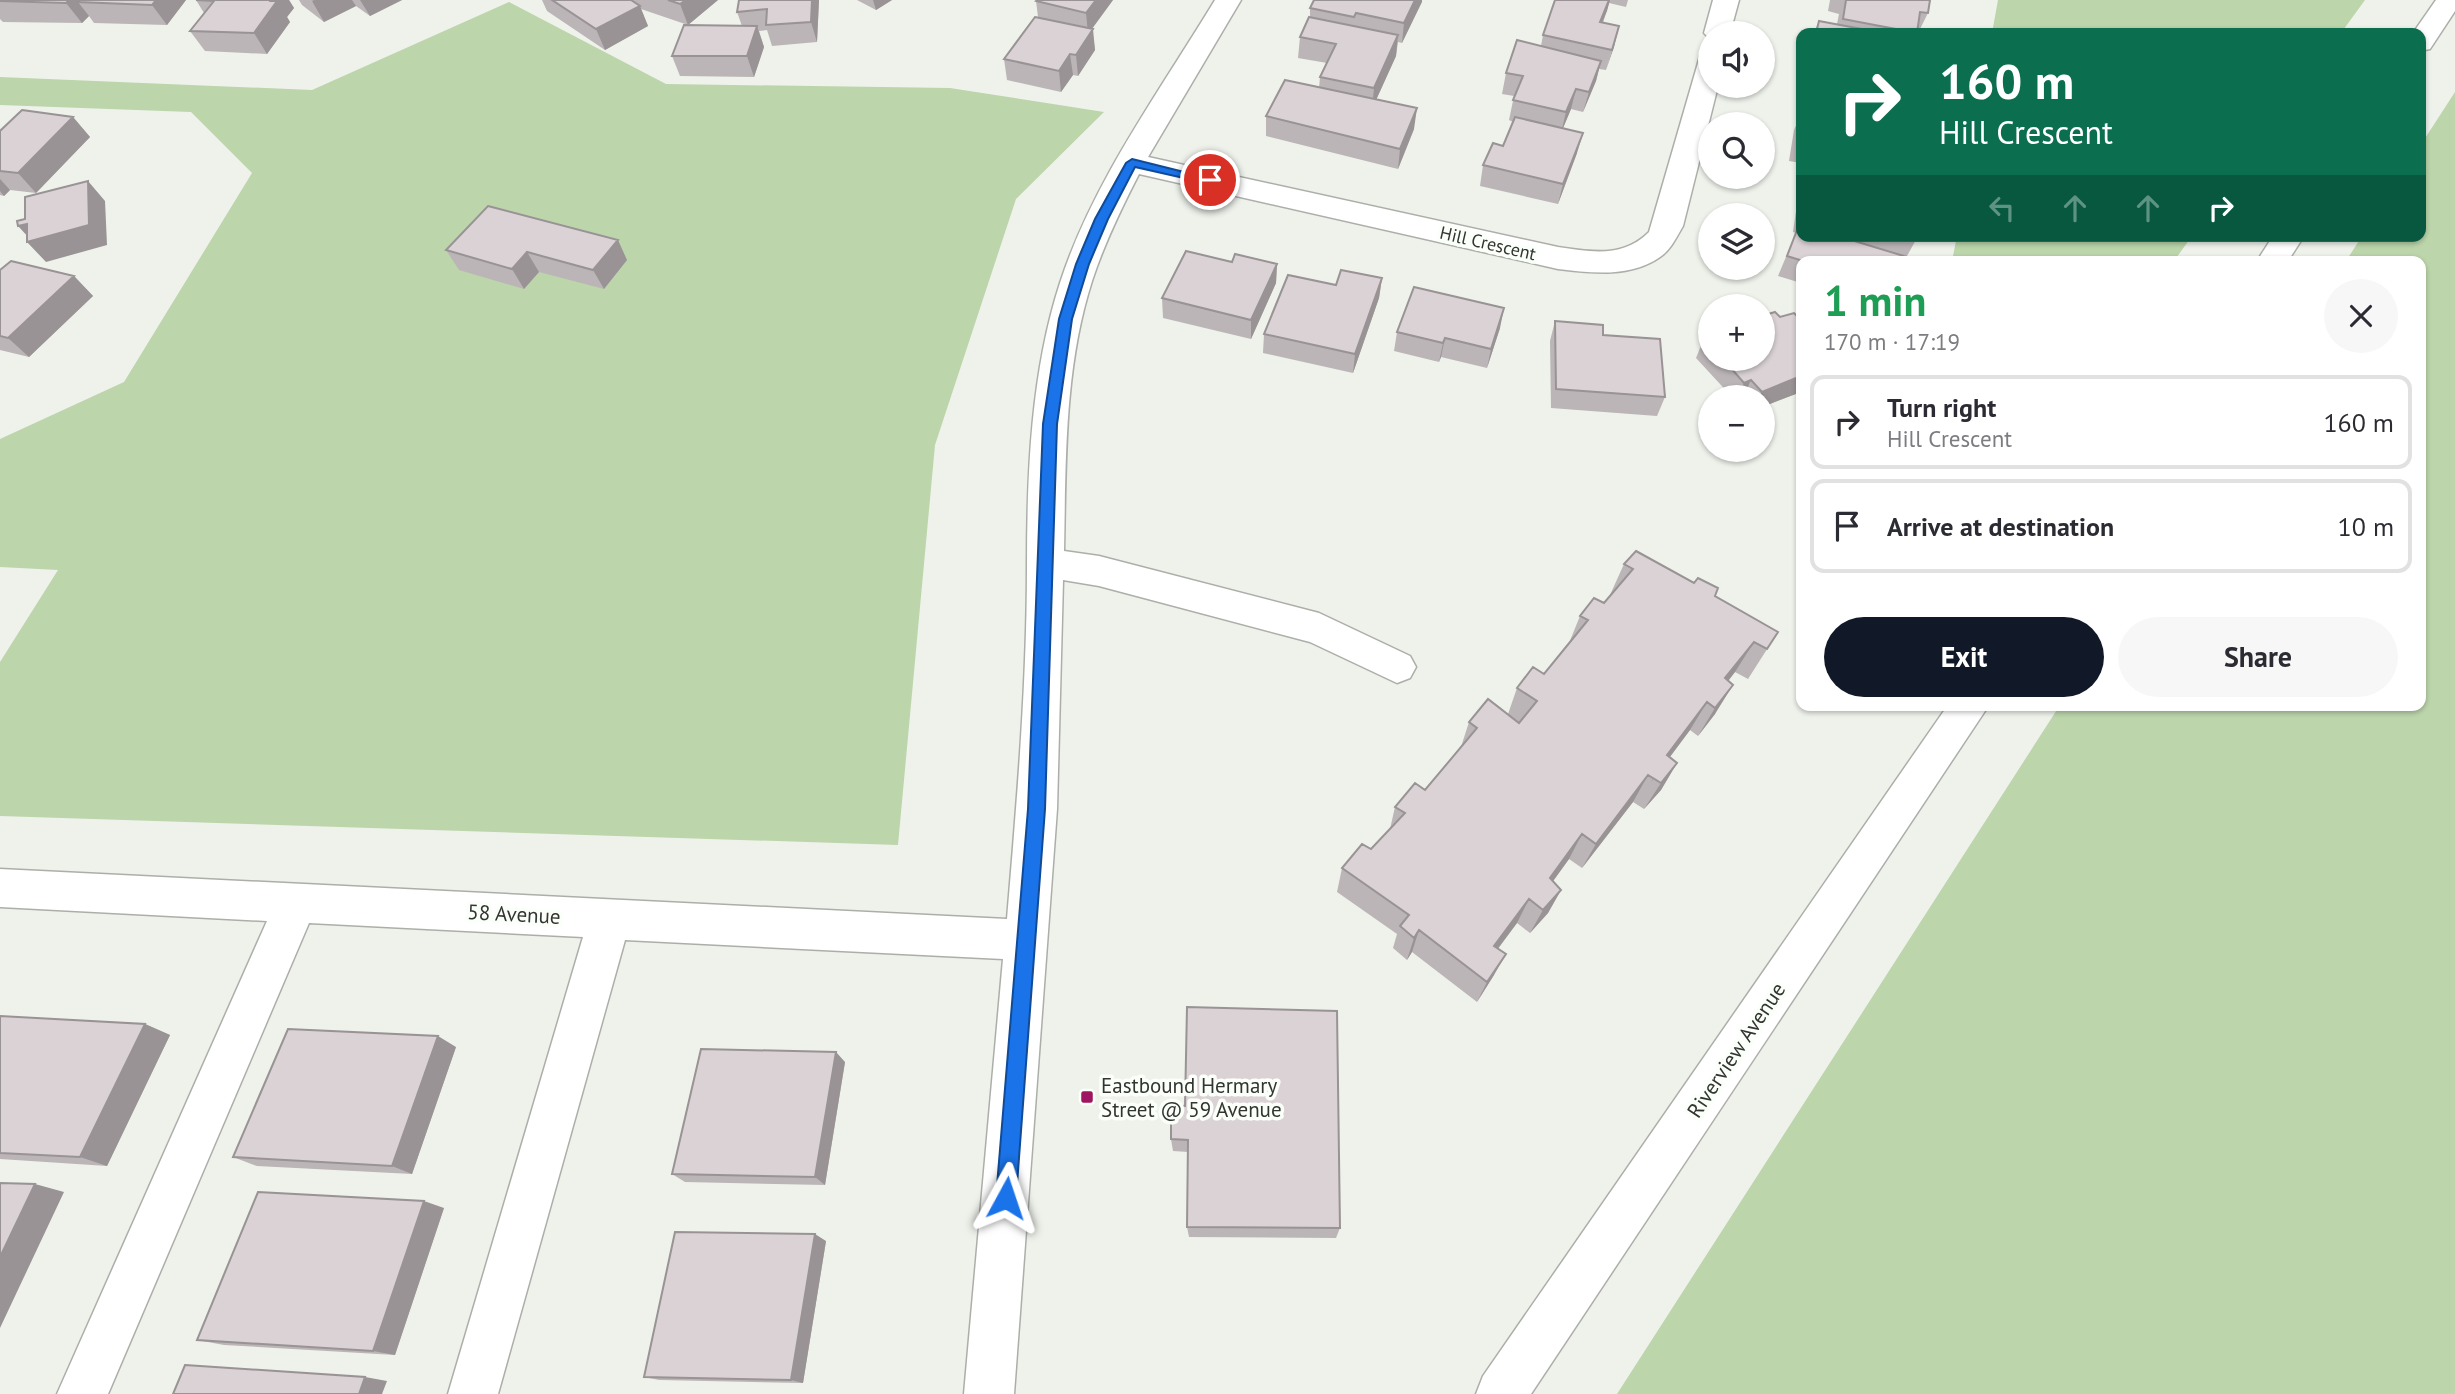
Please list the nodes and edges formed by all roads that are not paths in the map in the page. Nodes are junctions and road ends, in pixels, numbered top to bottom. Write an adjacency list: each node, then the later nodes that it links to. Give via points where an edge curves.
1 (1228, 0): 7 (street)
2 (1726, 0): 4 (street)
3 (2449, 0): 5 (street)
4 (1720, 21)
5 (2426, 34)
6 (1701, 98): 7 (street, Hill Crescent, via 1668,226 1649,250 1602,264)
7 (1132, 163): 8 (street, via 1101,219 1066,319 1050,424)
8 (1044, 562): 9 (street, via 1099,571 1319,629); 14 (street)
9 (1397, 667)
10 (1966, 711): 18 (street, Riverview Avenue)
11 (0, 888): 12 (street, 58 Avenue)
12 (296, 904): 13 (street, 58 Avenue); 16 (street)
13 (610, 919): 14 (street, 58 Avenue); 17 (street)
14 (1028, 940): 15 (street)
15 (991, 1389)
16 (82, 1394)
17 (473, 1394)
18 (1501, 1394)

